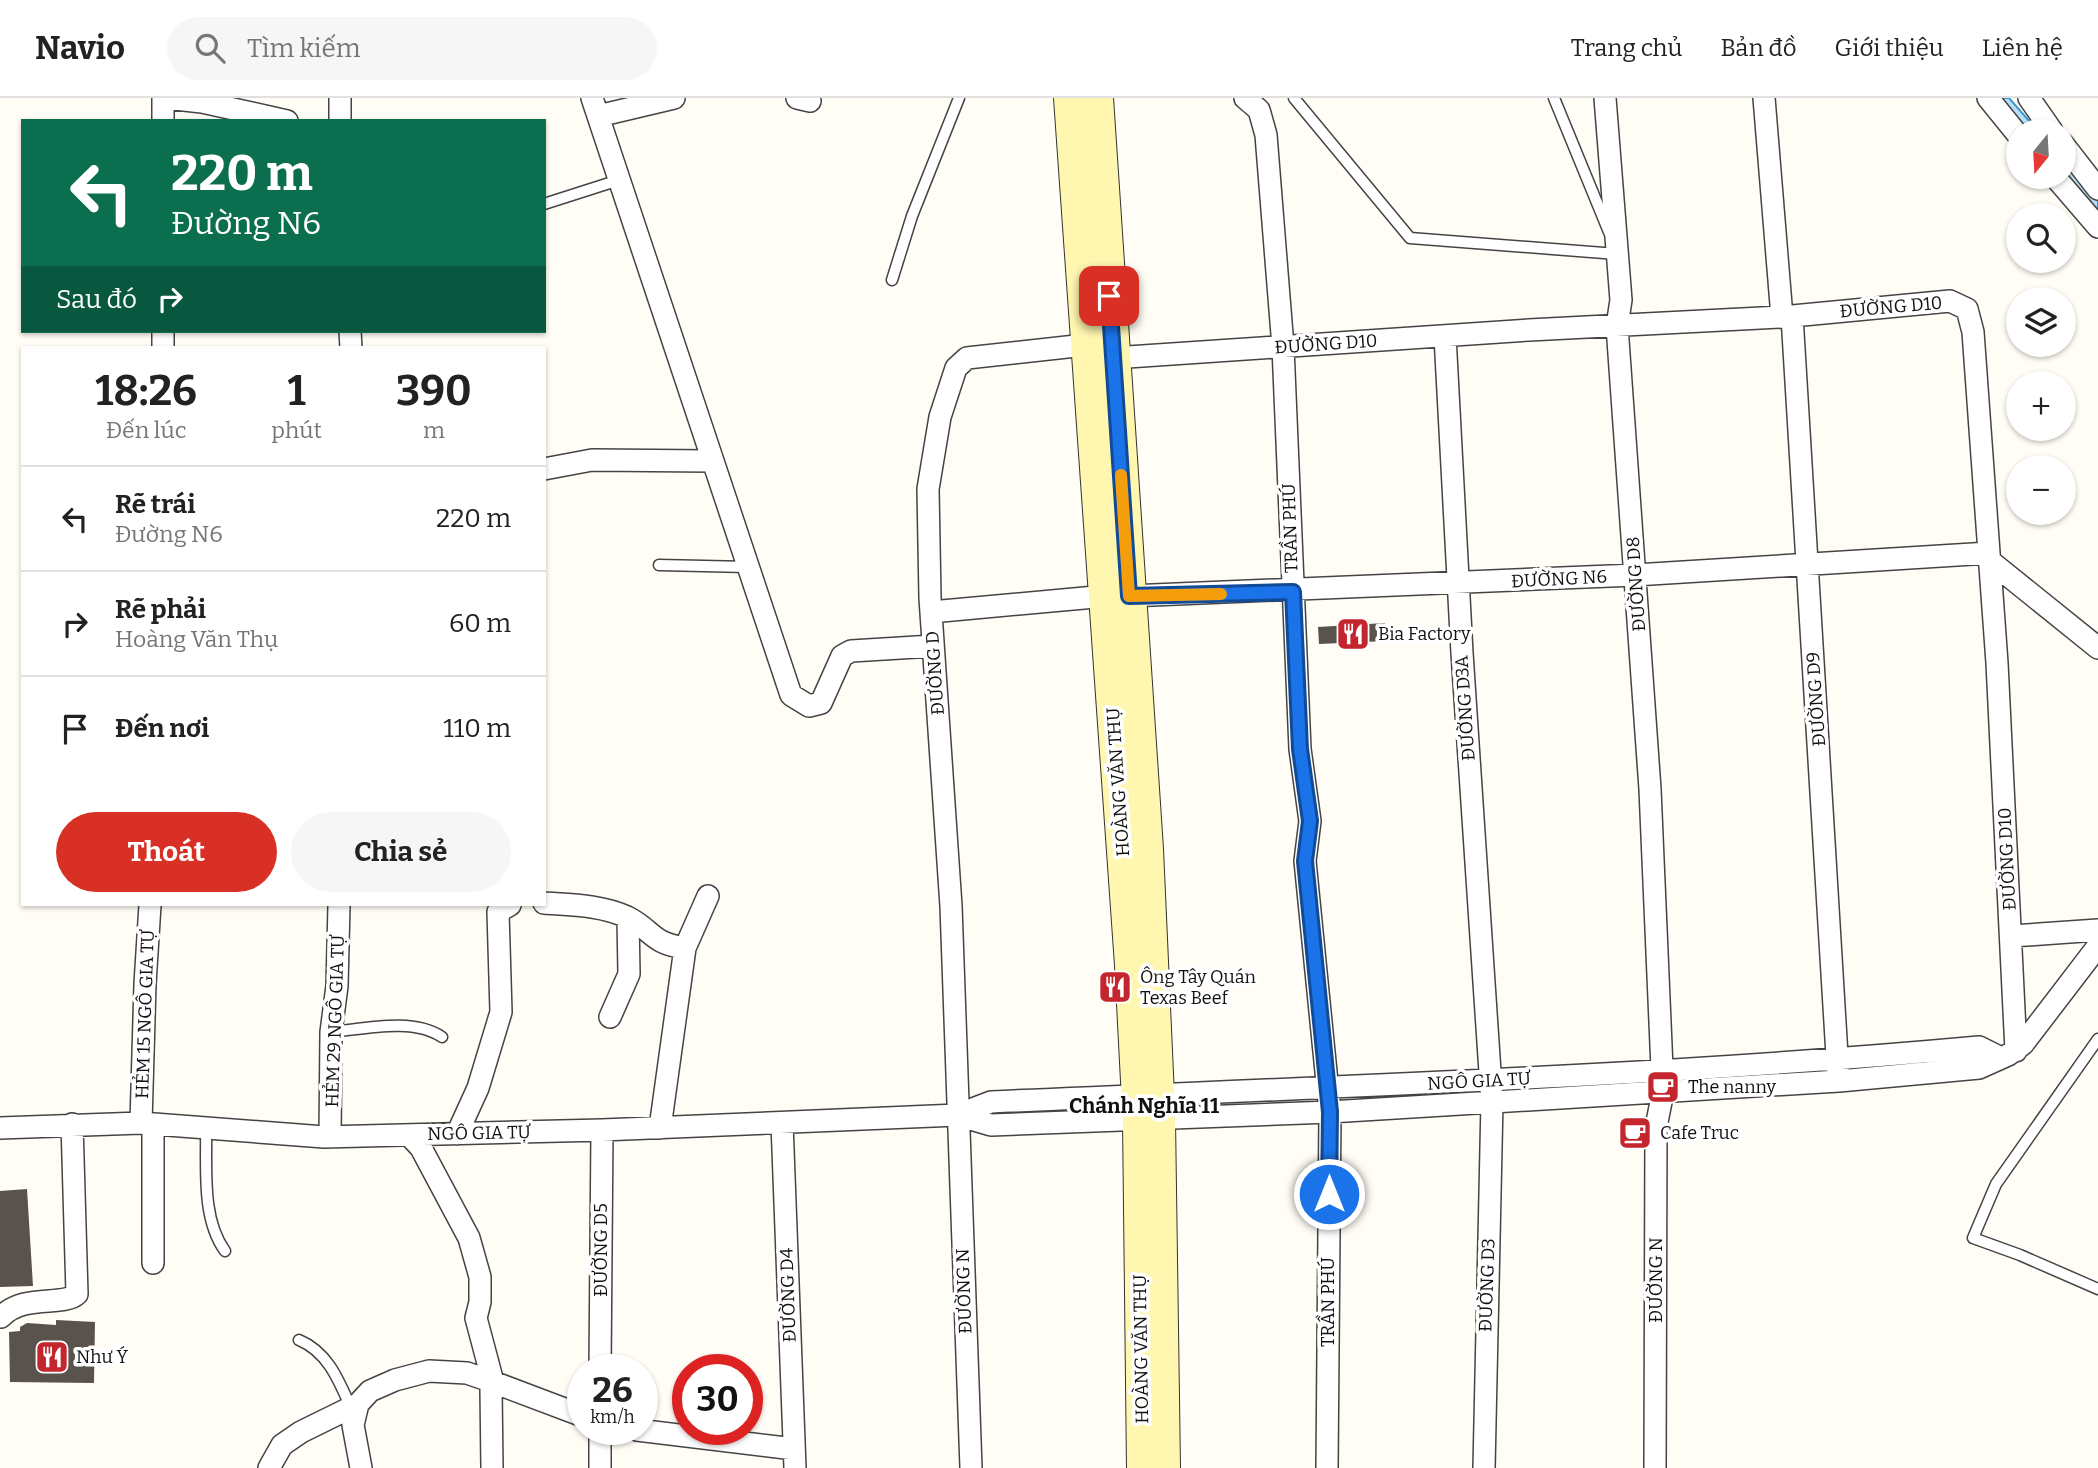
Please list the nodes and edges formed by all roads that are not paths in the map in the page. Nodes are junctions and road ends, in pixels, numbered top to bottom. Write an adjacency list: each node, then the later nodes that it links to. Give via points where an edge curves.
1 (165, 98): 15 (street); 16 (street)
2 (340, 98): 17 (street)
3 (674, 98): 14 (street)
4 (959, 98): 27 (lane)
5 (1069, 98): 28 (street, HOÀNG VĂN THỤ)
6 (1098, 98): 28 (street, HOÀNG VĂN THỤ)
7 (1245, 98): 33 (street, TRẦN PHÚ, via 1259,110 1265,125)
8 (1294, 98): 26 (lane, via 1410,237)
9 (1554, 98): 26 (lane)
10 (1605, 98): 26 (street, ĐƯỜNG D8)
11 (1764, 98): 29 (street, ĐƯỜNG D9)
12 (1988, 98): 19 (street)
13 (2029, 98): 18 (street)
14 (595, 107): 21 (street)
15 (163, 119)
16 (278, 119)
17 (340, 119)
18 (2044, 119)
19 (2006, 120)
20 (2076, 161): 23 (street)
21 (619, 180): 24 (lane); 36 (street)
22 (2065, 189): 25 (street)
23 (2098, 189)
24 (546, 203)
25 (2098, 227)
26 (1617, 252): 30 (street, ĐƯỜNG D8, via 1621,300)
27 (892, 280)
28 (1096, 296): 32 (street, HOÀNG VĂN THỤ); 34 (street, HOÀNG VĂN THỤ)
29 (1787, 317): 30 (street, ĐƯỜNG D10); 38 (street, ĐƯỜNG D10, via 1951,301 1967,309 1973,332); 39 (street, ĐƯỜNG D9)
30 (1617, 326): 31 (street, ĐƯỜNG D10); 42 (street, ĐƯỜNG D8)
31 (1445, 336): 33 (street, ĐƯỜNG D10); 43 (street, ĐƯỜNG D3A)
32 (1085, 345): 35 (street, HOÀNG VĂN THỤ); 46 (street, ĐƯỜNG D, via 967,358 956,368 940,417 928,489)
33 (1283, 347): 34 (street, ĐƯỜNG D10); 44 (street, TRẦN PHÚ)
34 (1113, 358): 35 (street, HOÀNG VĂN THỤ)
35 (1107, 448): 45 (street, HOÀNG VĂN THỤ)
36 (711, 461): 37 (street, via 592,460); 41 (street)
37 (546, 469)
38 (1989, 557): 39 (street, ĐƯỜNG N6); 48 (street); 56 (street, ĐƯỜNG D10)
39 (1807, 563): 42 (street, ĐƯỜNG N6); 64 (street, ĐƯỜNG D9)
40 (659, 565): 41 (lane)
41 (748, 567): 47 (street, via 783,679 791,695 809,706 821,704 842,656 851,651)
42 (1635, 575): 43 (street, ĐƯỜNG N6); 65 (street, ĐƯỜNG D8)
43 (1458, 583): 44 (street, ĐƯỜNG N6); 66 (street, ĐƯỜNG D3A)
44 (1293, 592): 45 (street, ĐƯỜNG N6); 67 (street, TRẦN PHÚ, via 1300,749 1310,821 1305,861)
45 (1117, 596): 46 (street, ĐƯỜNG N6); 70 (street, HOÀNG VĂN THỤ)
46 (931, 612): 47 (street, ĐƯỜNG D)
47 (933, 646): 72 (street, ĐƯỜNG D, via 951,906)
48 (2098, 648)
49 (708, 896): 58 (street)
50 (546, 903): 54 (street, via 592,906)
51 (150, 906): 75 (street, HẺM 15 NGÔ GIA TỰ, via 145,984)
52 (340, 906): 60 (street, HẺM 29 NGÔ GIA TỰ)
53 (508, 906): 80 (street, via 498,912 501,1012 478,1088)
54 (628, 918): 58 (street, via 663,945); 59 (street, via 629,974)
55 (2098, 930): 56 (street)
56 (2012, 936): 63 (street, ĐƯỜNG D10)
57 (2098, 946): 63 (street)
58 (685, 948): 78 (street)
59 (610, 1017)
60 (331, 1032): 61 (lane, via 401,1026); 82 (street, HẺM 29 NGÔ GIA TỰ)
61 (442, 1037)
62 (2098, 1039): 85 (lane, via 1996,1184 1973,1238)
63 (2008, 1054): 64 (street, NGÔ GIA TỰ, via 1979,1046)
64 (1838, 1070): 65 (street, NGÔ GIA TỰ); 68 (street, NGÔ GIA TỰ)
65 (1662, 1071): 66 (street, NGÔ GIA TỰ); 68 (street, ĐƯỜNG D8)
66 (1491, 1080): 67 (street, NGÔ GIA TỰ); 69 (street, ĐƯỜNG D3A)
67 (1328, 1089): 70 (street, NGÔ GIA TỰ); 71 (street, TRẦN PHÚ)
68 (1663, 1092): 69 (street, NGÔ GIA TỰ); 105 (street, ĐƯỜNG N, via 1656,1127)
69 (1492, 1102): 71 (street, NGÔ GIA TỰ); 104 (street, ĐƯỜNG D3)
70 (1148, 1107): 71 (street, NGÔ GIA TỰ); 72 (street, NGÔ GIA TỰ, via 991,1102); 88 (street, HOÀNG VĂN THỤ)
71 (1330, 1112): 103 (street, TRẦN PHÚ)
72 (957, 1115): 73 (street, NGÔ GIA TỰ); 100 (street, ĐƯỜNG N)
73 (782, 1123): 78 (street, NGÔ GIA TỰ); 95 (street, ĐƯỜNG D4)
74 (72, 1124): 75 (street, NGÔ GIA TỰ); 76 (street, NGÔ GIA TỰ); 86 (street, via 76,1293 72,1298 12,1306)
75 (147, 1124): 77 (street, NGÔ GIA TỰ); 84 (street, HẺM 15 NGÔ GIA TỰ)
76 (0, 1128)
77 (206, 1128): 82 (street, NGÔ GIA TỰ); 83 (lane, via 209,1207 216,1239)
78 (660, 1128): 79 (street, NGÔ GIA TỰ)
79 (602, 1130): 80 (street, NGÔ GIA TỰ); 89 (street, ĐƯỜNG D5)
80 (457, 1134): 81 (street, NGÔ GIA TỰ)
81 (409, 1135): 82 (street, NGÔ GIA TỰ); 90 (street, via 421,1147 469,1238 480,1277 476,1318)
82 (330, 1137)
83 (225, 1251)
84 (153, 1263)
85 (2098, 1289)
86 (1, 1317)
87 (299, 1340): 91 (lane, via 324,1359)
88 (1152, 1349): 101 (street, HOÀNG VĂN THỤ); 102 (street, HOÀNG VĂN THỤ)
89 (600, 1354)
90 (493, 1382): 91 (street, via 467,1373 429,1371 370,1391); 92 (street); 98 (street)
91 (354, 1406): 96 (street, via 282,1445); 97 (street)
92 (567, 1410)
93 (658, 1433): 95 (street)
94 (600, 1445): 99 (street)
95 (795, 1459)
96 (269, 1468)
97 (361, 1468)
98 (492, 1468)
99 (600, 1468)
100 (971, 1468)
101 (1142, 1468)
102 (1165, 1468)
103 (1327, 1468)
104 (1484, 1468)
105 (1655, 1468)

